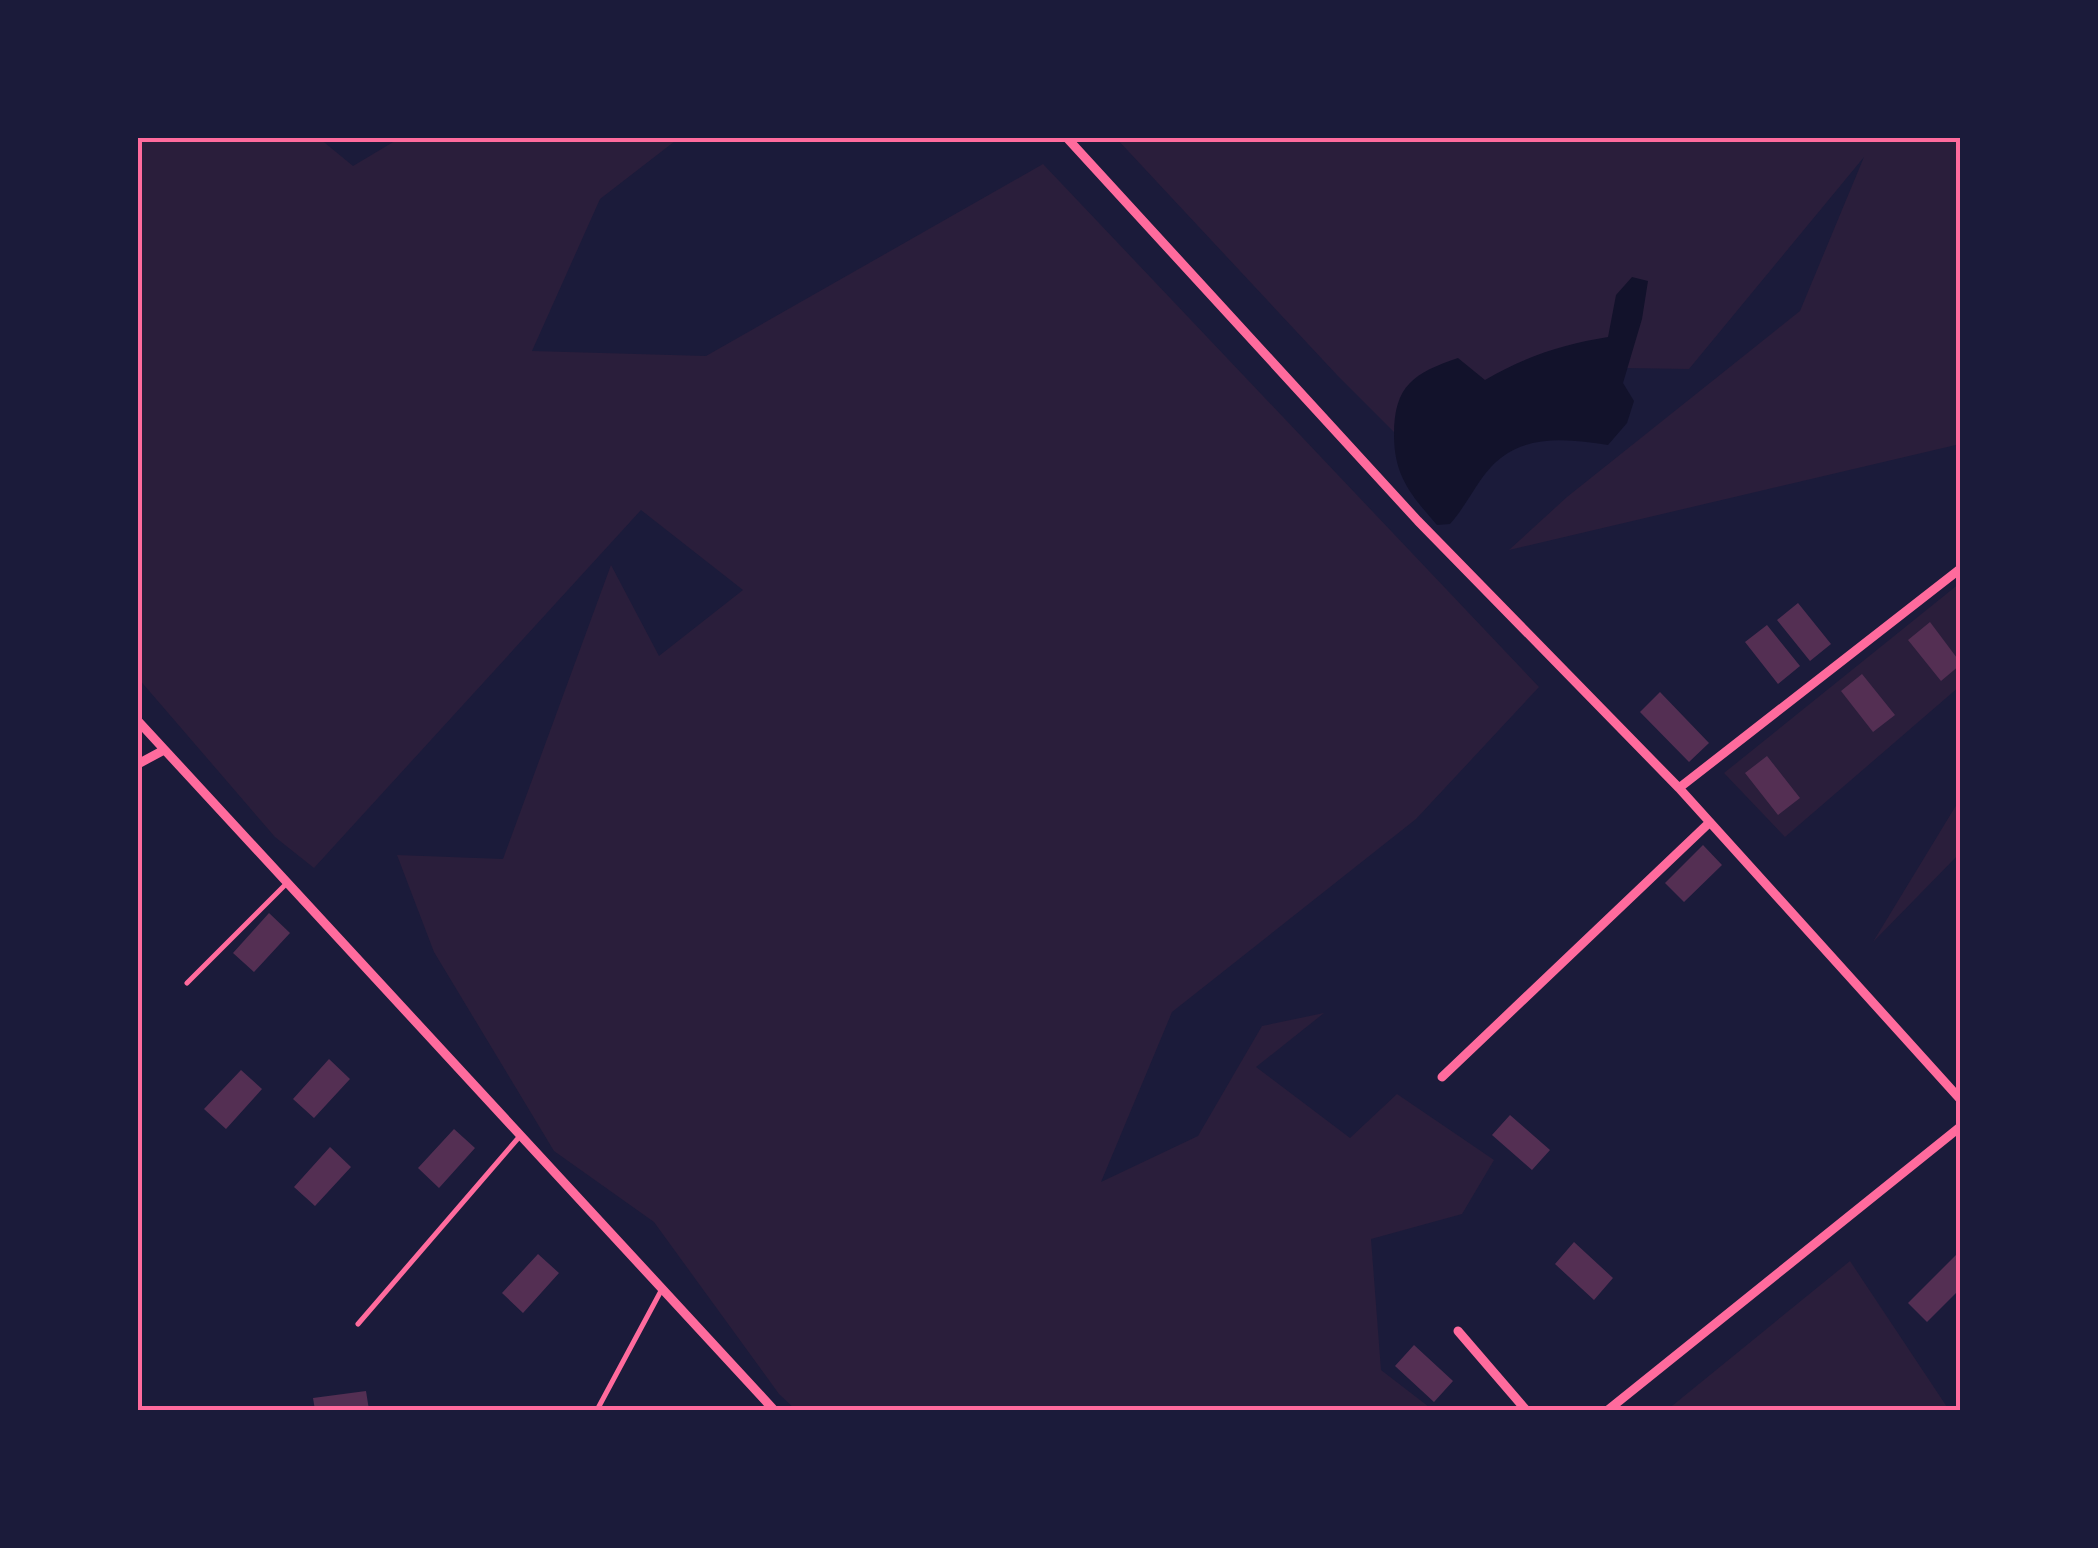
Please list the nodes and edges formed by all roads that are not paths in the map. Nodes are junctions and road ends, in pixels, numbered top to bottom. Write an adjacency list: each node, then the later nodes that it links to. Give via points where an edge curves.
1 (1066, 138): 6 (street, via 1418,521)
2 (1960, 569): 6 (street)
3 (138, 721): 4 (street)
4 (164, 750): 5 (street); 8 (street)
5 (138, 764)
6 (1679, 788): 7 (street)
7 (1710, 822): 10 (street); 11 (street)
8 (286, 883): 9 (lane); 13 (street)
9 (187, 983)
10 (1442, 1077)
11 (1960, 1099)
12 (1960, 1127): 20 (street)
13 (520, 1136): 14 (street); 15 (lane)
14 (662, 1289): 17 (lane); 18 (street)
15 (358, 1324)
16 (1458, 1331): 19 (street)
17 (598, 1410)
18 (774, 1410)
19 (1526, 1410)
20 (1608, 1410)

